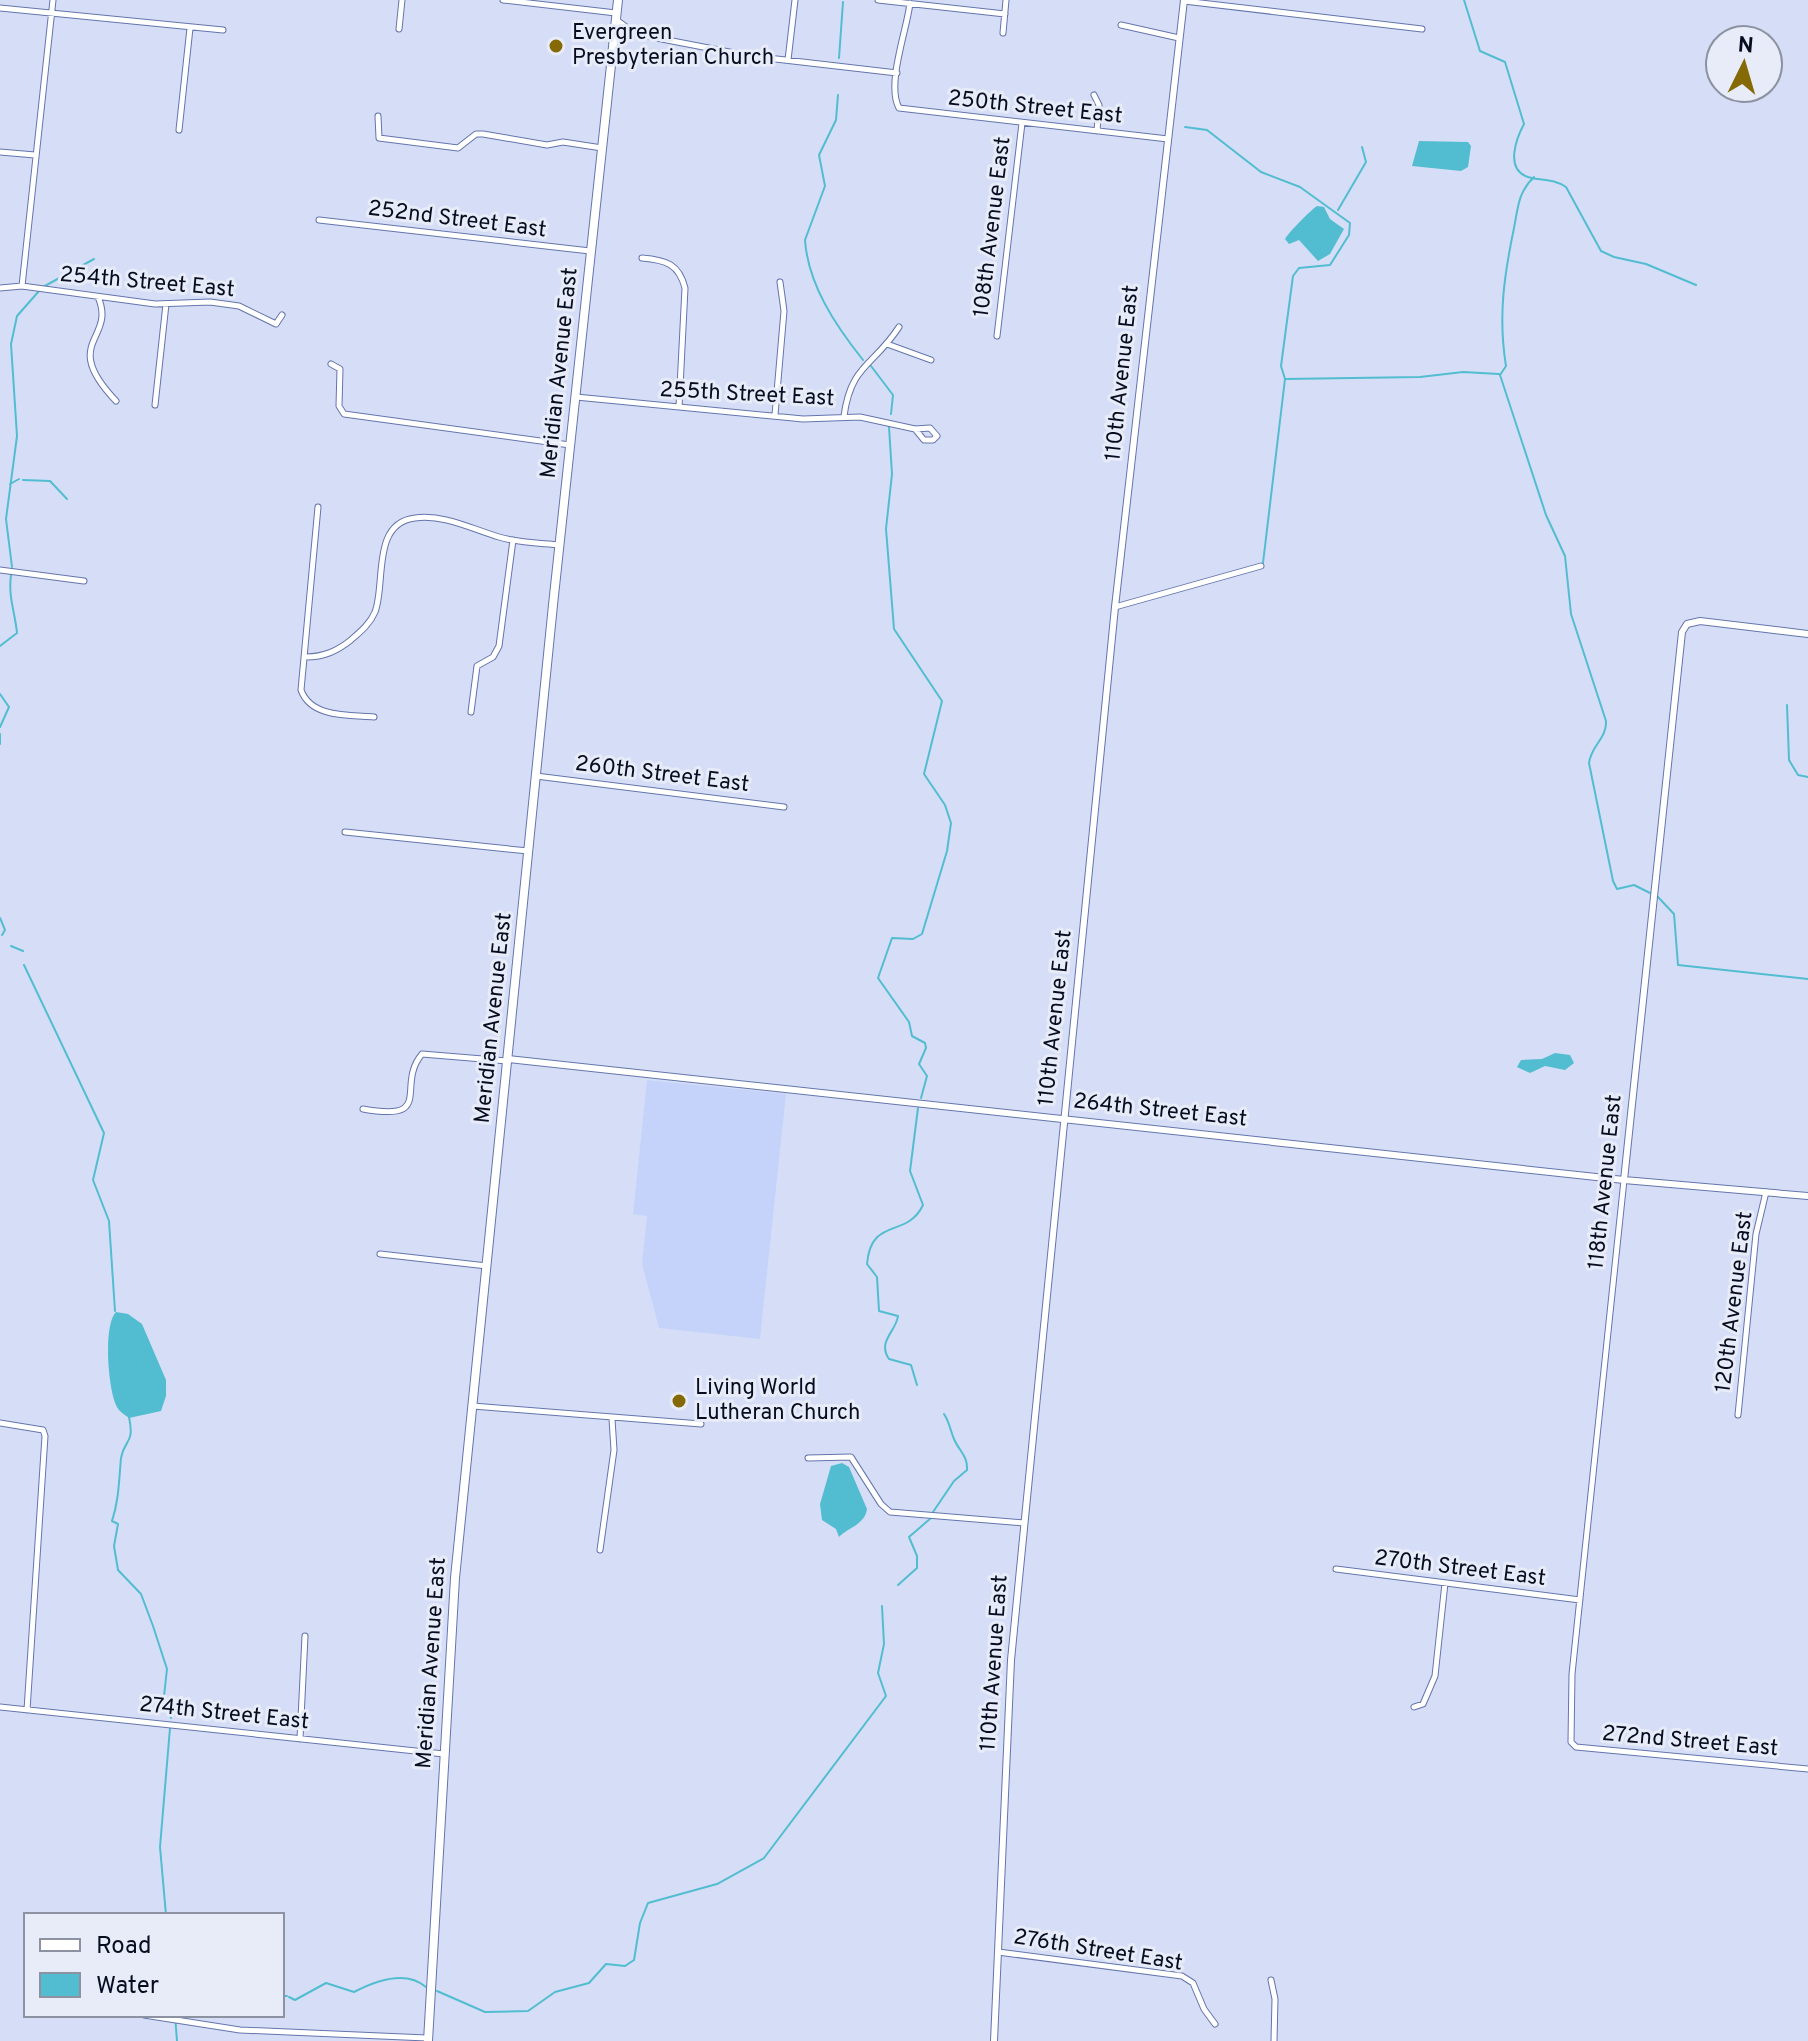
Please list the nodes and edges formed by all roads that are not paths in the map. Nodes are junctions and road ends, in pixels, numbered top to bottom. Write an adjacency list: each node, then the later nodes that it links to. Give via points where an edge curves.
1 (53, 0): 12 (street)
2 (402, 0): 17 (street)
3 (503, 0): 14 (street)
4 (618, 0): 14 (main road, Meridian Avenue East)
5 (795, 0): 22 (street)
6 (878, 0): 9 (street)
7 (1006, 0): 13 (street)
8 (1184, 1): 18 (street); 21 (street, 110th Avenue East)
9 (910, 3): 10 (street); 23 (street)
10 (936, 3): 13 (street)
11 (0, 8): 12 (street)
12 (51, 14): 16 (street); 32 (street)
13 (1005, 14): 20 (street)
14 (616, 16): 22 (street, via 627,30 642,35); 30 (main road, Meridian Avenue East)
15 (1121, 25): 21 (street)
16 (190, 28): 19 (street); 27 (street)
17 (399, 29)
18 (1422, 29)
19 (223, 30)
20 (1003, 33)
21 (1179, 38): 29 (street, 110th Avenue East)
22 (788, 60): 23 (street)
23 (897, 73): 26 (street, 250th Street East, via 899,108)
24 (1094, 95): 28 (street, via 1099,105)
25 (378, 116): 30 (street, via 379,137 393,141 458,148 483,134)
26 (1022, 123): 28 (street, 250th Street East); 43 (street, 108th Avenue East)
27 (179, 130)
28 (1097, 131): 29 (street, 250th Street East)
29 (1168, 139): 61 (street, 110th Avenue East)
30 (602, 148): 34 (main road, Meridian Avenue East)
31 (0, 152): 32 (street)
32 (35, 155): 37 (street)
33 (319, 220): 34 (street, 252nd Street East)
34 (590, 251): 47 (main road, Meridian Avenue East)
35 (642, 258): 50 (street, via 672,264 685,288)
36 (780, 282): 51 (street, via 784,311)
37 (22, 286): 38 (street, 254th Street East); 39 (street, 254th Street East)
38 (0, 288)
39 (97, 296): 40 (street, 254th Street East); 48 (street, via 102,318 91,340 90,362 94,377)
40 (166, 304): 41 (street, 254th Street East, via 239,306 276,324); 49 (street)
41 (282, 315)
42 (899, 327): 44 (street)
43 (997, 336)
44 (887, 344): 45 (street); 52 (street, via 853,378)
45 (931, 360)
46 (331, 364): 54 (street, via 341,372 340,411 354,417)
47 (576, 397): 50 (street, 255th Street East); 54 (main road, Meridian Avenue East)
48 (116, 401)
49 (155, 405)
50 (679, 407): 51 (street, 255th Street East)
51 (775, 415): 52 (street, 255th Street East)
52 (844, 416): 53 (street, 255th Street East)
53 (915, 429)
54 (570, 445): 57 (main road, Meridian Avenue East)
55 (318, 507): 63 (street)
56 (513, 540): 57 (street); 63 (street, via 435,519 399,524 387,540 371,620 335,651); 64 (street, via 499,646 476,669)
57 (560, 545): 66 (main road, Meridian Avenue East)
58 (1261, 566): 61 (street)
59 (0, 570): 60 (street)
60 (84, 581)
61 (1115, 607): 72 (street, 110th Avenue East)
62 (1808, 634): 73 (street, 118th Avenue East, via 1700,621 1685,626 1680,638)
63 (306, 657): 65 (street, via 302,695 313,706)
64 (471, 712)
65 (374, 717)
66 (536, 776): 67 (street, 260th Street East); 69 (main road, Meridian Avenue East)
67 (784, 807)
68 (345, 832): 69 (street)
69 (529, 851): 70 (main road, Meridian Avenue East)
70 (508, 1060): 71 (street, via 422,1054 405,1109); 72 (street, 264th Street East); 77 (main road, Meridian Avenue East)
71 (363, 1109)
72 (1064, 1119): 73 (street, 264th Street East); 84 (street, 110th Avenue East)
73 (1624, 1180): 74 (street, 264th Street East); 88 (street, 118th Avenue East)
74 (1766, 1192): 75 (street, 264th Street East); 79 (street, 120th Avenue East, via 1756,1234)
75 (1808, 1196)
76 (380, 1254): 77 (street)
77 (487, 1266): 78 (main road, Meridian Avenue East)
78 (472, 1406): 80 (street); 95 (main road, Meridian Avenue East)
79 (1738, 1415)
80 (612, 1419): 82 (street); 85 (street, via 614,1450)
81 (0, 1423): 92 (street, via 43,1430)
82 (701, 1424)
83 (808, 1458): 84 (street, via 851,1457 890,1512)
84 (1024, 1523): 97 (street, 110th Avenue East, via 1010,1675)
85 (600, 1550)
86 (1336, 1569): 87 (street, 270th Street East)
87 (1445, 1583): 88 (street, 270th Street East); 91 (street, via 1432,1685 1423,1704)
88 (1580, 1600): 94 (street, 118th Avenue East)
89 (305, 1636): 93 (street)
90 (0, 1707): 92 (street, 274th Street East)
91 (1414, 1707)
92 (27, 1710): 93 (street, 274th Street East)
93 (300, 1739): 95 (street, 274th Street East)
94 (1571, 1744): 96 (street, 272nd Street East)
95 (444, 1754): 101 (main road, Meridian Avenue East)
96 (1808, 1769)
97 (998, 1952): 100 (street, 276th Street East, via 1182,1976 1193,1983); 102 (street, 110th Avenue East)
98 (1271, 1980): 103 (street)
99 (161, 2017): 101 (street, via 240,2030)
100 (1215, 2024)
101 (428, 2040)
102 (994, 2041)
103 (1274, 2041)

